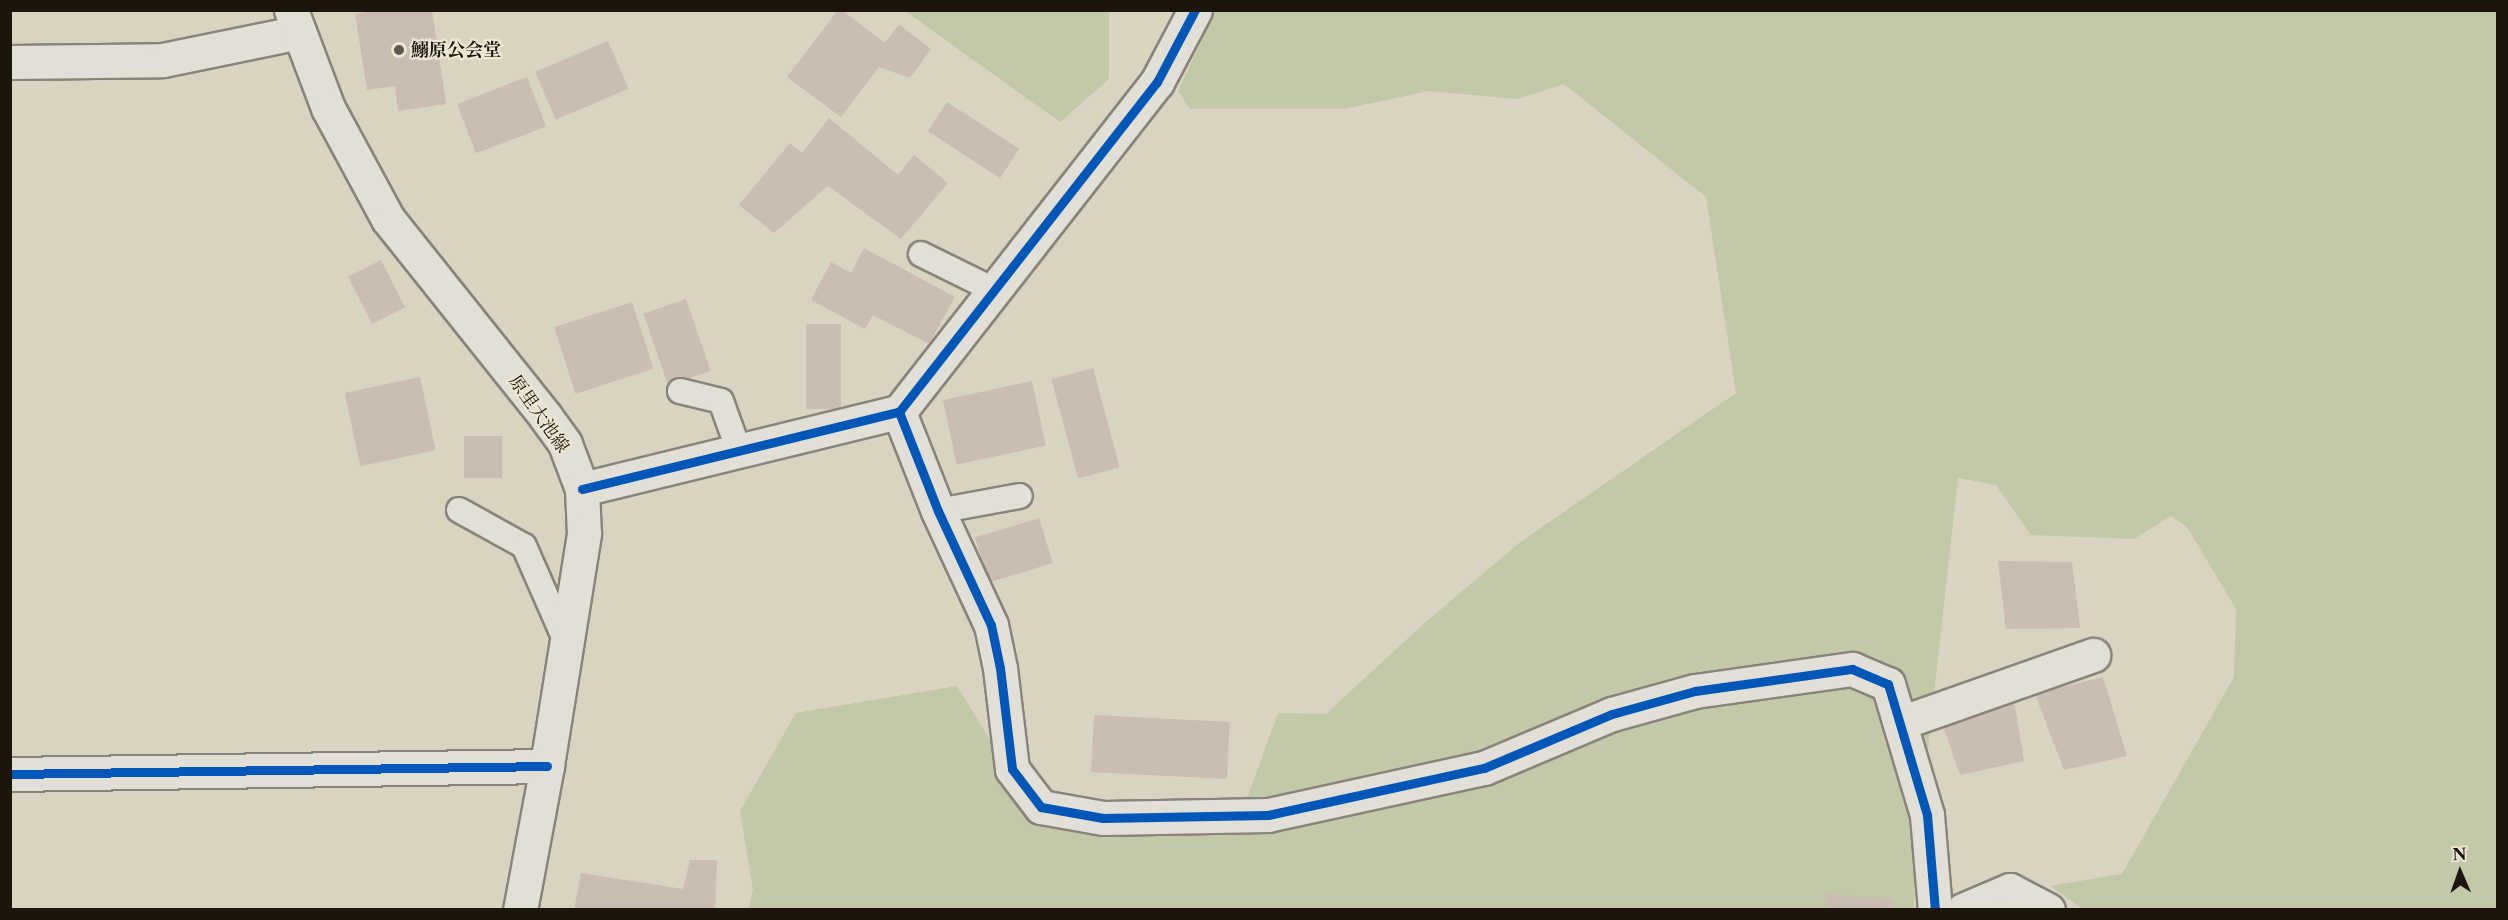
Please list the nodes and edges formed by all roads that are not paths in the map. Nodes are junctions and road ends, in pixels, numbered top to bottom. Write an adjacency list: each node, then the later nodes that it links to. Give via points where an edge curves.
1 (1195, 10): 5 (street, via 1157,82)
2 (295, 21): 3 (street, via 163,60); 9 (street, 原里大池線, via 328,108 388,219 545,416 565,444)
3 (10, 62)
4 (921, 254): 5 (lane)
5 (994, 290): 7 (street)
6 (680, 391): 8 (lane, via 721,401)
7 (899, 412): 8 (street); 12 (street)
8 (739, 451): 9 (street)
9 (582, 489): 13 (street, 原里大池線, via 584,534)
10 (1020, 496): 12 (lane)
11 (459, 510): 13 (lane, via 524,546)
12 (938, 511): 15 (street, via 991,625 1012,769 1041,807 1103,818 1268,815 1484,768 1612,714 1695,691 1852,669 1888,684)
13 (567, 644): 16 (street, 原里大池線)
14 (2093, 655): 15 (street)
15 (1900, 723): 19 (street, via 1927,815)
16 (547, 766): 17 (street); 18 (street, 原里大池線)
17 (10, 774)
18 (520, 909)
19 (1935, 909)
20 (1963, 909): 21 (street, via 2010,891)
21 (2048, 909)

